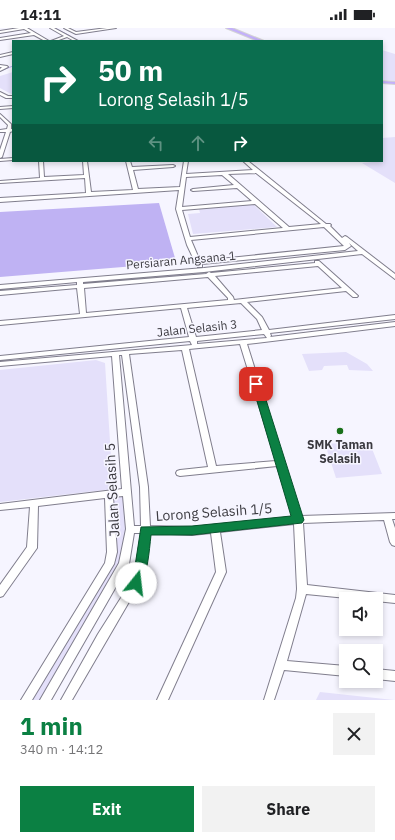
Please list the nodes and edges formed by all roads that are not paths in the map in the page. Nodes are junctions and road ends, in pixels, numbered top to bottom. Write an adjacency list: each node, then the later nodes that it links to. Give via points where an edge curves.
1 (24, 28): 6 (street); 7 (street)
2 (52, 28): 8 (street)
3 (66, 28): 4 (street, via 76,33)
4 (114, 28)
5 (228, 28): 13 (main road)
6 (0, 32)
7 (34, 34): 9 (street); 10 (street)
8 (67, 36): 11 (street); 12 (street)
9 (0, 39)
10 (45, 40)
11 (56, 40)
12 (74, 40)
13 (259, 40)
14 (12, 53): 15 (street)
15 (0, 56)
16 (12, 65): 18 (street)
17 (0, 66): 18 (street)
18 (6, 67): 19 (street)
19 (0, 70)
20 (383, 82): 21 (main road)
21 (395, 83)
22 (0, 93): 23 (street)
23 (12, 97)
24 (12, 107): 25 (street)
25 (0, 108)
26 (0, 115): 28 (street)
27 (12, 118): 28 (street)
28 (2, 119): 29 (street, via 10,125)
29 (11, 130): 30 (street); 31 (street)
30 (0, 131)
31 (3, 144): 32 (street)
32 (0, 158): 33 (street)
33 (12, 159)
34 (41, 162): 46 (street)
35 (85, 162): 44 (street)
36 (128, 162): 41 (street)
37 (186, 162): 45 (street)
38 (246, 162): 42 (street)
39 (251, 162): 42 (street)
40 (173, 166): 41 (street)
41 (130, 169): 51 (street)
42 (260, 171): 43 (street); 56 (street)
43 (223, 173): 45 (street); 48 (street)
44 (87, 176): 46 (street); 52 (street)
45 (184, 176): 49 (street)
46 (42, 179): 47 (street)
47 (0, 182)
48 (239, 186): 50 (street); 54 (street)
49 (182, 188): 51 (street); 55 (street)
50 (193, 190)
51 (136, 191): 52 (street)
52 (89, 194): 53 (street)
53 (0, 200)
54 (256, 202): 55 (street); 57 (street)
55 (179, 209): 58 (street)
56 (327, 225): 57 (street); 59 (street); 61 (street, via 348,246)
57 (288, 229): 58 (street)
58 (189, 239): 61 (street)
59 (363, 252): 60 (street, Persiaran Angsana 1); 65 (street)
60 (313, 258): 62 (street); 63 (street, Persiaran Angsana 1)
61 (197, 263): 63 (street)
62 (319, 264): 64 (street); 68 (street)
63 (204, 270): 64 (street); 66 (street, Persiaran Angsana 1)
64 (211, 275): 66 (street); 72 (street, via 231,298)
65 (395, 277)
66 (80, 283): 67 (street, Persiaran Angsana 1); 69 (street); 74 (street)
67 (0, 287)
68 (347, 289): 70 (street); 71 (street)
69 (0, 293)
70 (355, 296)
71 (242, 301): 72 (street); 78 (street, via 260,318)
72 (231, 302): 73 (street)
73 (184, 307): 74 (street); 81 (street)
74 (83, 316): 76 (street)
75 (395, 317): 78 (street, Jalan Selasih 3)
76 (0, 323)
77 (395, 324): 79 (street, Jalan Selasih 3)
78 (266, 332): 79 (street); 81 (street, Jalan Selasih 3)
79 (269, 339): 80 (street, Jalan Selasih 3)
80 (243, 342): 81 (street, Jalan Selasih 3); 87 (street)
81 (194, 343): 82 (street, Jalan Selasih 3); 85 (street, Jalan Selasih 3)
82 (185, 347): 83 (street, Jalan Selasih 3); 88 (street)
83 (125, 352): 84 (street, Jalan Selasih 3); 98 (street, via 144,487)
84 (115, 353): 86 (street, Jalan Selasih 3); 90 (street, Jalan Selasih 5)
85 (0, 358)
86 (0, 364)
87 (280, 463): 88 (street); 95 (street)
88 (213, 470): 89 (street)
89 (180, 473)
90 (127, 492): 91 (street); 97 (street, Jalan Selasih 5)
91 (109, 494): 92 (street); 108 (street, via 112,552 109,564)
92 (34, 503): 93 (street); 100 (street, via 32,548)
93 (0, 507)
94 (391, 516): 95 (street, Lorong Selasih 1/5); 99 (street)
95 (298, 520): 96 (street, Lorong Selasih 1/5); 101 (street)
96 (215, 528): 98 (street, Lorong Selasih 1/5, via 192,531); 111 (street, via 221,572)
97 (130, 529): 98 (street, Lorong Selasih 1/5); 109 (street, Jalan Selasih 5, via 124,564)
98 (146, 530): 110 (street, via 136,583)
99 (395, 542)
100 (4, 583): 102 (street)
101 (302, 589): 103 (street); 104 (street)
102 (0, 593)
103 (395, 599)
104 (281, 665): 105 (street); 112 (street)
105 (339, 670)
106 (383, 675): 107 (street)
107 (395, 676)
108 (26, 700)
109 (45, 700)
110 (66, 700)
111 (162, 700)
112 (269, 700)

